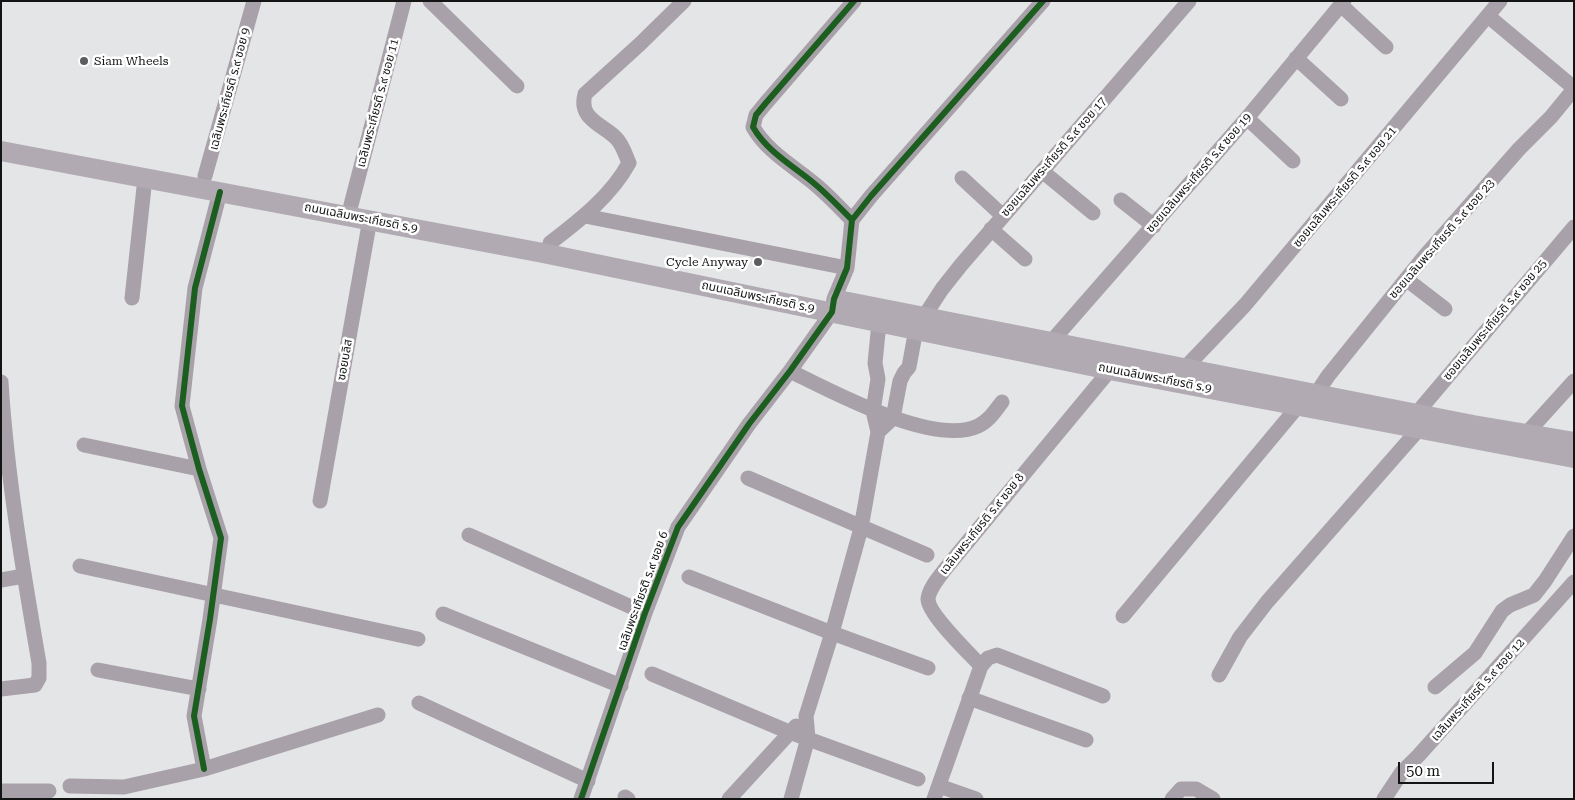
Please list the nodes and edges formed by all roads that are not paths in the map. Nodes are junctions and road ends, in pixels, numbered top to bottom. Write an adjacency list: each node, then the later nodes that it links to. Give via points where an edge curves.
1 (254, 1): 23 (street, เฉลิมพระเกียรติ ร.๙ ซอย 9)
2 (404, 1): 25 (street, เฉลิมพระเกียรติ ร.๙ ซอย 11)
3 (430, 1): 13 (street)
4 (684, 1): 27 (street, via 585,94 586,114 616,138 629,163 621,178)
5 (854, 1): 30 (street, via 756,115 753,127 759,138)
6 (1043, 1): 30 (street)
7 (1189, 1): 20 (street, ซอยเฉลิมพระเกียรติ ร.๙ ซอย 17)
8 (1500, 1): 10 (street, ซอยเฉลิมพระเกียรติ ร.๙ ซอย 21)
9 (1342, 3): 11 (street); 12 (street, ซอยเฉลิมพระเกียรติ ร.๙ ซอย 19)
10 (1488, 16): 14 (street); 45 (street, ซอยเฉลิมพระเกียรติ ร.๙ ซอย 21, via 1245,306)
11 (1386, 47)
12 (1296, 58): 15 (street); 16 (street, ซอยเฉลิมพระเกียรติ ร.๙ ซอย 19)
13 (518, 86)
14 (1574, 89): 38 (street, ซอยเฉลิมพระเกียรติ ร.๙ ซอย 23)
15 (1341, 99)
16 (1246, 118): 19 (street); 31 (street, ซอยเฉลิมพระเกียรติ ร.๙ ซอย 19)
17 (5, 145): 18 (main road, ถนนเฉลิมพระเกียรติ ร.9)
18 (82, 159): 21 (main road, ถนนเฉลิมพระเกียรติ ร.9); 23 (main road, ถนนเฉลิมพระเกียรติ ร.9)
19 (1293, 161)
20 (1042, 171): 26 (street); 28 (street, ซอยเฉลิมพระเกียรติ ร.๙ ซอย 17)
21 (145, 178): 23 (main road, ถนนเฉลิมพระเกียรติ ร.9); 39 (street)
22 (962, 178): 28 (street)
23 (209, 186): 25 (main road, ถนนเฉลิมพระเกียรติ ร.9); 29 (main road, ถนนเฉลิมพระเกียรติ ร.9); 62 (street, เฉลิมพระเกียรติ ร.๙ ซอย 9, via 182,406)
24 (1121, 200): 31 (street)
25 (351, 205): 29 (main road, ถนนเฉลิมพระเกียรติ ร.9)
26 (1093, 214)
27 (585, 216): 35 (street); 37 (street)
28 (1004, 216): 33 (street, ซอยเฉลิมพระเกียรติ ร.๙ ซอย 17)
29 (380, 218): 34 (main road, ถนนเฉลิมพระเกียรติ ร.9); 64 (street, ซอยบลิส)
30 (852, 220): 37 (street, เฉลิมพระเกียรติ ร.๙ ซอย 6)
31 (1154, 226): 44 (street, ซอยเฉลิมพระเกียรติ ร.๙ ซอย 19)
32 (1574, 227): 55 (street, ซอยเฉลิมพระเกียรติ ร.๙ ซอย 25)
33 (991, 229): 36 (street); 43 (street, ซอยเฉลิมพระเกียรติ ร.๙ ซอย 17, via 942,289)
34 (475, 234): 35 (main road, ถนนเฉลิมพระเกียรติ ร.9); 40 (main road, ถนนเฉลิมพระเกียรติ ร.9)
35 (550, 243): 40 (main road, ถนนเฉลิมพระเกียรติ ร.9)
36 (1025, 259)
37 (847, 268): 40 (street, เฉลิมพระเกียรติ ร.๙ ซอย 6)
38 (1406, 279): 41 (street); 50 (street, ซอยเฉลิมพระเกียรติ ร.๙ ซอย 23)
39 (132, 298)
40 (833, 306): 42 (main road, ถนนเฉลิมพระเกียรติ ร.9); 43 (main road, ถนนเฉลิมพระเกียรติ ร.9); 47 (street, เฉลิมพระเกียรติ ร.๙ ซอย 6)
41 (1445, 309)
42 (879, 323): 43 (main road, ถนนเฉลิมพระเกียรติ ร.9); 53 (street, via 875,363 878,379)
43 (920, 323): 44 (main road, ถนนเฉลิมพระเกียรติ ร.9); 46 (main road, ถนนเฉลิมพระเกียรติ ร.9); 54 (street, via 909,367 900,381)
44 (1051, 342): 45 (main road, ถนนเฉลิมพระเกียรติ ร.9)
45 (1184, 368): 50 (main road, ถนนเฉลิมพระเกียรติ ร.9)
46 (1110, 370): 52 (main road, ถนนเฉลิมพระเกียรติ ร.9); 80 (street, เฉลิมพระเกียรติ ร.๙ ซอย 8, via 946,568 928,598 930,608 939,620)
47 (790, 371): 53 (street); 75 (street, เฉลิมพระเกียรติ ร.๙ ซอย 6, via 678,527)
48 (1574, 381): 58 (street)
49 (1, 382): 56 (street)
50 (1316, 394): 55 (main road, ถนนเฉลิมพระเกียรติ ร.9)
51 (1002, 402): 54 (street, via 992,416 978,426 964,429 947,430)
52 (1299, 405): 55 (main road, ถนนเฉลิมพระเกียรติ ร.9); 77 (street)
53 (873, 411): 54 (street); 57 (street)
54 (893, 418): 57 (street)
55 (1417, 421): 58 (main road, ถนนเฉลิมพระเกียรติ ร.9); 61 (main road, ถนนเฉลิมพระเกียรติ ร.9); 84 (street, ซอยเฉลิมพระเกียรติ ร.๙ ซอย 25, via 1267,602 1240,637)
56 (3, 426): 70 (street)
57 (878, 432): 65 (street)
58 (1526, 434): 59 (main road, ถนนเฉลิมพระเกียรติ ร.9)
59 (1574, 442)
60 (84, 445): 62 (street)
61 (1574, 458)
62 (199, 469): 74 (street, เฉลิมพระเกียรติ ร.๙ ซอย 9, via 221,538)
63 (748, 478): 65 (street)
64 (320, 501)
65 (861, 528): 68 (street); 78 (street)
66 (469, 535): 75 (street)
67 (1574, 536): 86 (street, via 1534,594 1502,611 1475,654)
68 (926, 556)
69 (80, 566): 74 (street)
70 (24, 576): 72 (street); 87 (street, via 39,678 35,685)
71 (689, 576): 78 (street)
72 (1, 580)
73 (1574, 582): 110 (street, เฉลิมพระเกียรติ ร.๙ ซอย 12, via 1402,772)
74 (213, 596): 79 (street); 88 (street, เฉลิมพระเกียรติ ร.๙ ซอย 9)
75 (645, 613): 85 (street, เฉลิมพระเกียรติ ร.๙ ซอย 6)
76 (443, 614): 85 (street)
77 (1123, 616)
78 (832, 633): 81 (street); 93 (street)
79 (418, 639)
80 (981, 666): 89 (street, via 988,658 997,655); 90 (street)
81 (928, 668)
82 (98, 670): 88 (street)
83 (652, 674): 94 (street)
84 (1219, 675)
85 (621, 686): 99 (street, เฉลิมพระเกียรติ ร.๙ ซอย 6)
86 (1435, 687)
87 (1, 689)
88 (199, 689): 97 (street, เฉลิมพระเกียรติ ร.๙ ซอย 9, via 194,716)
89 (1103, 696)
90 (970, 698): 96 (street); 103 (street)
91 (418, 703): 99 (street)
92 (378, 715): 97 (street)
93 (806, 716): 94 (street); 95 (street)
94 (789, 732): 95 (street); 105 (street)
95 (808, 738): 98 (street); 106 (street)
96 (1086, 740)
97 (204, 769): 100 (street, via 124,787)
98 (918, 779)
99 (588, 781): 104 (street, เฉลิมพระเกียรติ ร.๙ ซอย 6)
100 (70, 786)
101 (49, 790): 102 (street)
102 (1, 791)
103 (936, 792): 107 (street)
104 (581, 799)
105 (729, 799)
106 (790, 799)
107 (976, 799)
108 (1172, 799): 109 (street, via 1180,789 1196,789)
109 (1213, 799)
110 (1384, 799)

